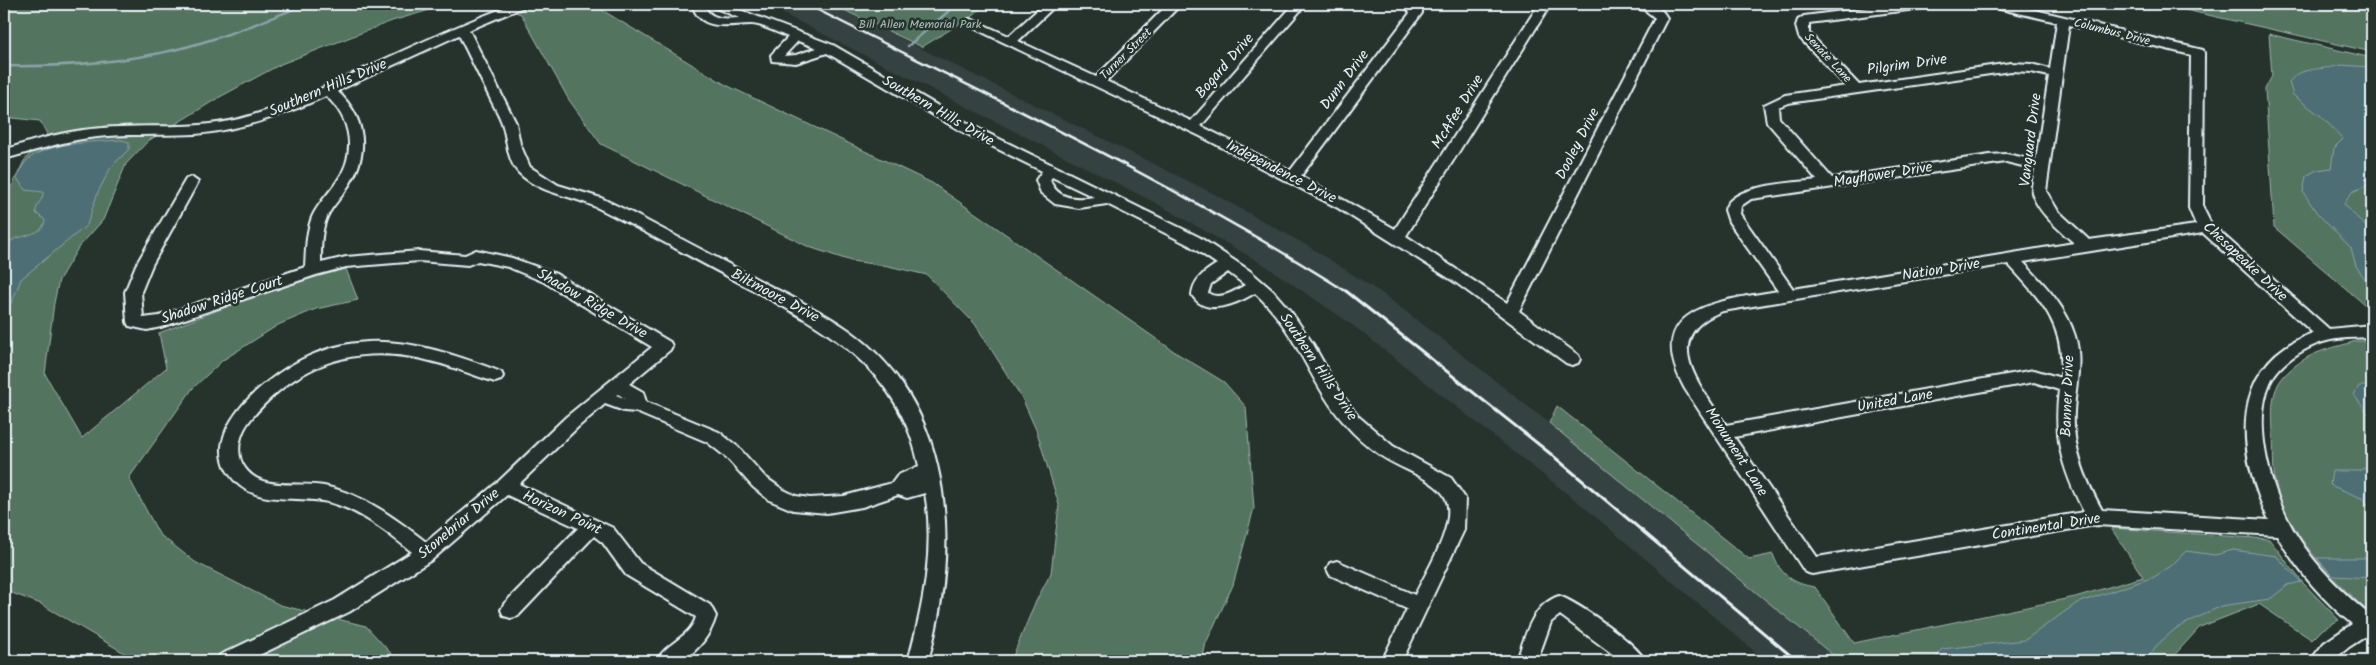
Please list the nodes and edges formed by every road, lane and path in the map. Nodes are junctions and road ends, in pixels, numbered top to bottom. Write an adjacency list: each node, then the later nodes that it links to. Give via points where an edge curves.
1 (525, 4): 15 (street, Southern Hills Drive)
2 (698, 4): 12 (street, Southern Hills Drive, via 703,14 715,21)
3 (713, 4): 12 (street, Southern Hills Drive)
4 (1051, 4): 17 (street)
5 (1175, 4): 21 (street, Turner Street)
6 (1300, 4): 24 (street, Bogard Drive)
7 (1410, 4): 27 (street, Dunn Drive, via 1416,13)
8 (1545, 4): 31 (street, McAfee Drive)
9 (1633, 4): 38 (street, Dooley Drive, via 1653,9 1661,18)
10 (1923, 4): 22 (street, Senate Lane, via 1804,20 1803,34)
11 (1996, 4): 13 (street, Columbus Drive)
12 (755, 20): 16 (street, Southern Hills Drive)
13 (2064, 21): 19 (street, Columbus Drive); 20 (street, Vanguard Drive)
14 (969, 23): 17 (street, Independence Drive)
15 (462, 28): 23 (street, Southern Hills Drive); 48 (street, Biltmoore Drive, via 509,123 513,144 524,170 554,188 596,201 626,216 840,333 886,375 903,399)
16 (796, 36): 18 (street, Southern Hills Drive); 18 (street, via 777,58 789,60)
17 (1010, 42): 21 (street, Independence Drive)
18 (828, 48): 34 (street, Southern Hills Drive, via 966,128 1194,241)
19 (2198, 53): 30 (street, Chesapeake Drive, via 2196,208)
20 (2055, 74): 22 (street, Pilgrim Drive, via 2011,67); 26 (street, Vanguard Drive)
21 (1097, 83): 24 (street, Independence Drive)
22 (1856, 89): 29 (street, Pilgrim Drive, via 1785,99 1771,105 1772,119)
23 (328, 90): 25 (street, Southern Hills Drive, via 237,124 176,132 99,132 38,143); 35 (street, via 349,110 356,146 348,175 319,218)
24 (1193, 127): 27 (street, Independence Drive)
25 (4, 155)
26 (2043, 166): 29 (street, Mayflower Drive, via 2006,158 1990,159); 32 (street, Vanguard Drive, via 2039,191 2042,201)
27 (1293, 177): 31 (street, Independence Drive)
28 (191, 182): 35 (street, Shadow Ridge Court, via 144,265 133,292 135,322 162,321)
29 (1828, 183): 37 (street, Mayflower Drive, via 1748,195 1733,203 1734,220)
30 (2206, 228): 32 (street, Nation Drive); 41 (street, Chesapeake Drive)
31 (1398, 238): 38 (street, Independence Drive)
32 (2086, 246): 33 (street, Nation Drive)
33 (2011, 258): 37 (street, Nation Drive); 45 (street, Banner Drive, via 2048,299 2068,337 2072,362)
34 (1228, 265): 36 (street, Southern Hills Drive); 36 (street, via 1205,282 1200,291 1202,298 1218,302)
35 (313, 270): 42 (street, Shadow Ridge Drive, via 346,262 386,258 419,256 468,260 476,255 495,258 550,278)
36 (1256, 286): 56 (street, Southern Hills Drive, via 1286,317 1352,421 1387,451 1445,483 1456,498 1455,530)
37 (1789, 294): 39 (street, Nation Drive, via 1705,311)
38 (1510, 314): 43 (street, Independence Drive)
39 (1684, 330): 47 (street, Monument Lane, via 1679,353 1681,363)
40 (2372, 331): 41 (street)
41 (2325, 335): 52 (street, via 2280,358 2264,374 2257,394 2255,409 2260,478)
42 (664, 346): 46 (street, Stonebriar Drive)
43 (1572, 359)
44 (495, 376): 53 (street, via 458,362 393,348 358,348 315,361 289,374 258,399 235,430 230,453 235,468 248,482 273,490 322,493 348,502 394,528)
45 (2068, 386): 47 (street, United Lane, via 2034,376); 50 (street, Banner Drive, via 2064,422 2068,454)
46 (610, 390): 48 (street, via 626,405 638,405 715,438 772,493 795,504 817,508 845,504 898,488 907,491); 49 (street, Stonebriar Drive)
47 (1722, 432): 54 (street, Monument Lane)
48 (932, 477): 61 (street, Biltmoore Drive, via 937,501 936,564 927,634)
49 (505, 486): 51 (street, Horizon Point); 53 (street, Stonebriar Drive)
50 (2096, 517): 52 (street, Continental Drive); 54 (street, Continental Drive)
51 (592, 526): 57 (street); 60 (street, Horizon Point, via 606,533 632,569 696,605 706,616 702,629 693,640)
52 (2281, 528): 58 (street, via 2316,576)
53 (426, 553): 59 (street, Stonebriar Drive, via 342,606)
54 (1812, 566)
55 (1336, 569): 56 (street)
56 (1418, 605): 62 (street, Southern Hills Drive)
57 (511, 610)
58 (2370, 627): 65 (street, via 2346,636)
59 (227, 661)
60 (667, 661)
61 (918, 661)
62 (1392, 661)
63 (1527, 661): 64 (street, via 1543,617 1559,604)
64 (1636, 661)
65 (2320, 661)

